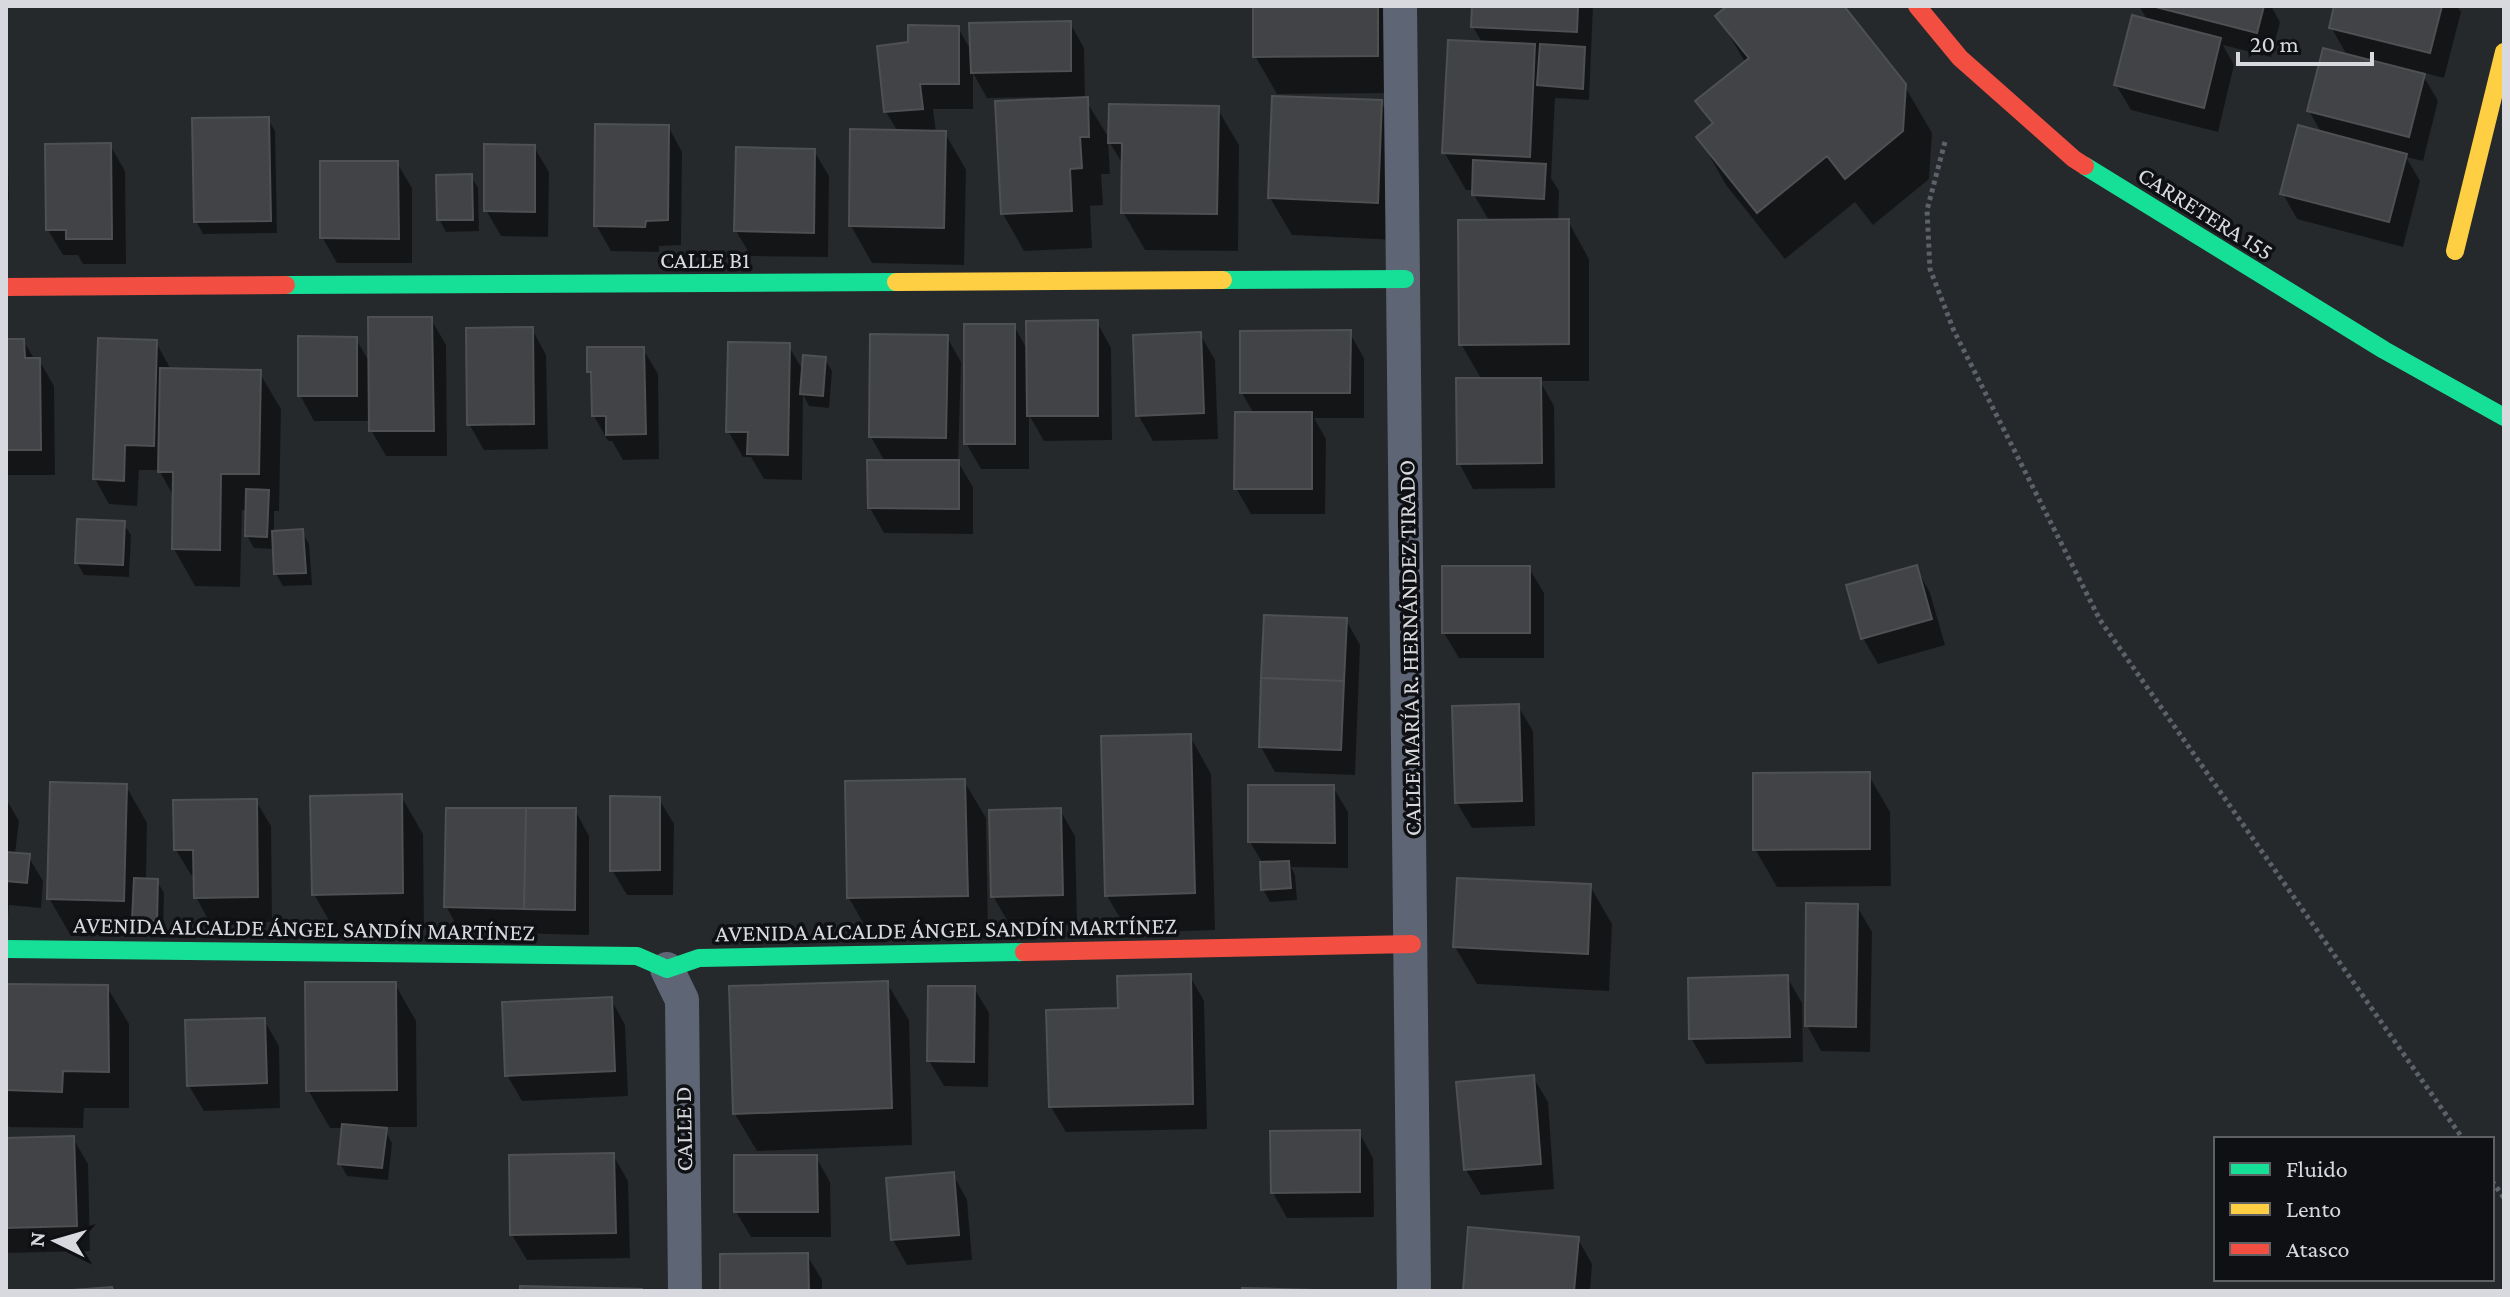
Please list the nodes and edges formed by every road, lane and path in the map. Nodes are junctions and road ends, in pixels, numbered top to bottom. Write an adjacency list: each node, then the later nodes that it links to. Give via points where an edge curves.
1 (1400, 6): 6 (street, CALLE MARÍA R. HERNÁNDEZ TIRADO)
2 (1917, 6): 8 (street, CARRETERA 155, via 1960,58 2074,159 2384,350)
3 (2504, 52): 5 (street)
4 (1945, 142): 12 (path, via 1927,210 1930,269 1954,331 2100,620)
5 (2455, 251)
6 (1405, 279): 7 (street, CALLE B1); 9 (street, CALLE MARÍA R. HERNÁNDEZ TIRADO)
7 (6, 287)
8 (2504, 417)
9 (1412, 944): 11 (street, AVENIDA ALCALDE ÁNGEL SANDÍN MARTÍNEZ, via 699,958); 14 (street, CALLE MARÍA R. HERNÁNDEZ TIRADO)
10 (6, 949): 11 (street, AVENIDA ALCALDE ÁNGEL SANDÍN MARTÍNEZ, via 637,956)
11 (667, 969): 13 (street, CALLE D, via 682,1000)
12 (2462, 1137)
13 (685, 1291)
14 (1414, 1291)

